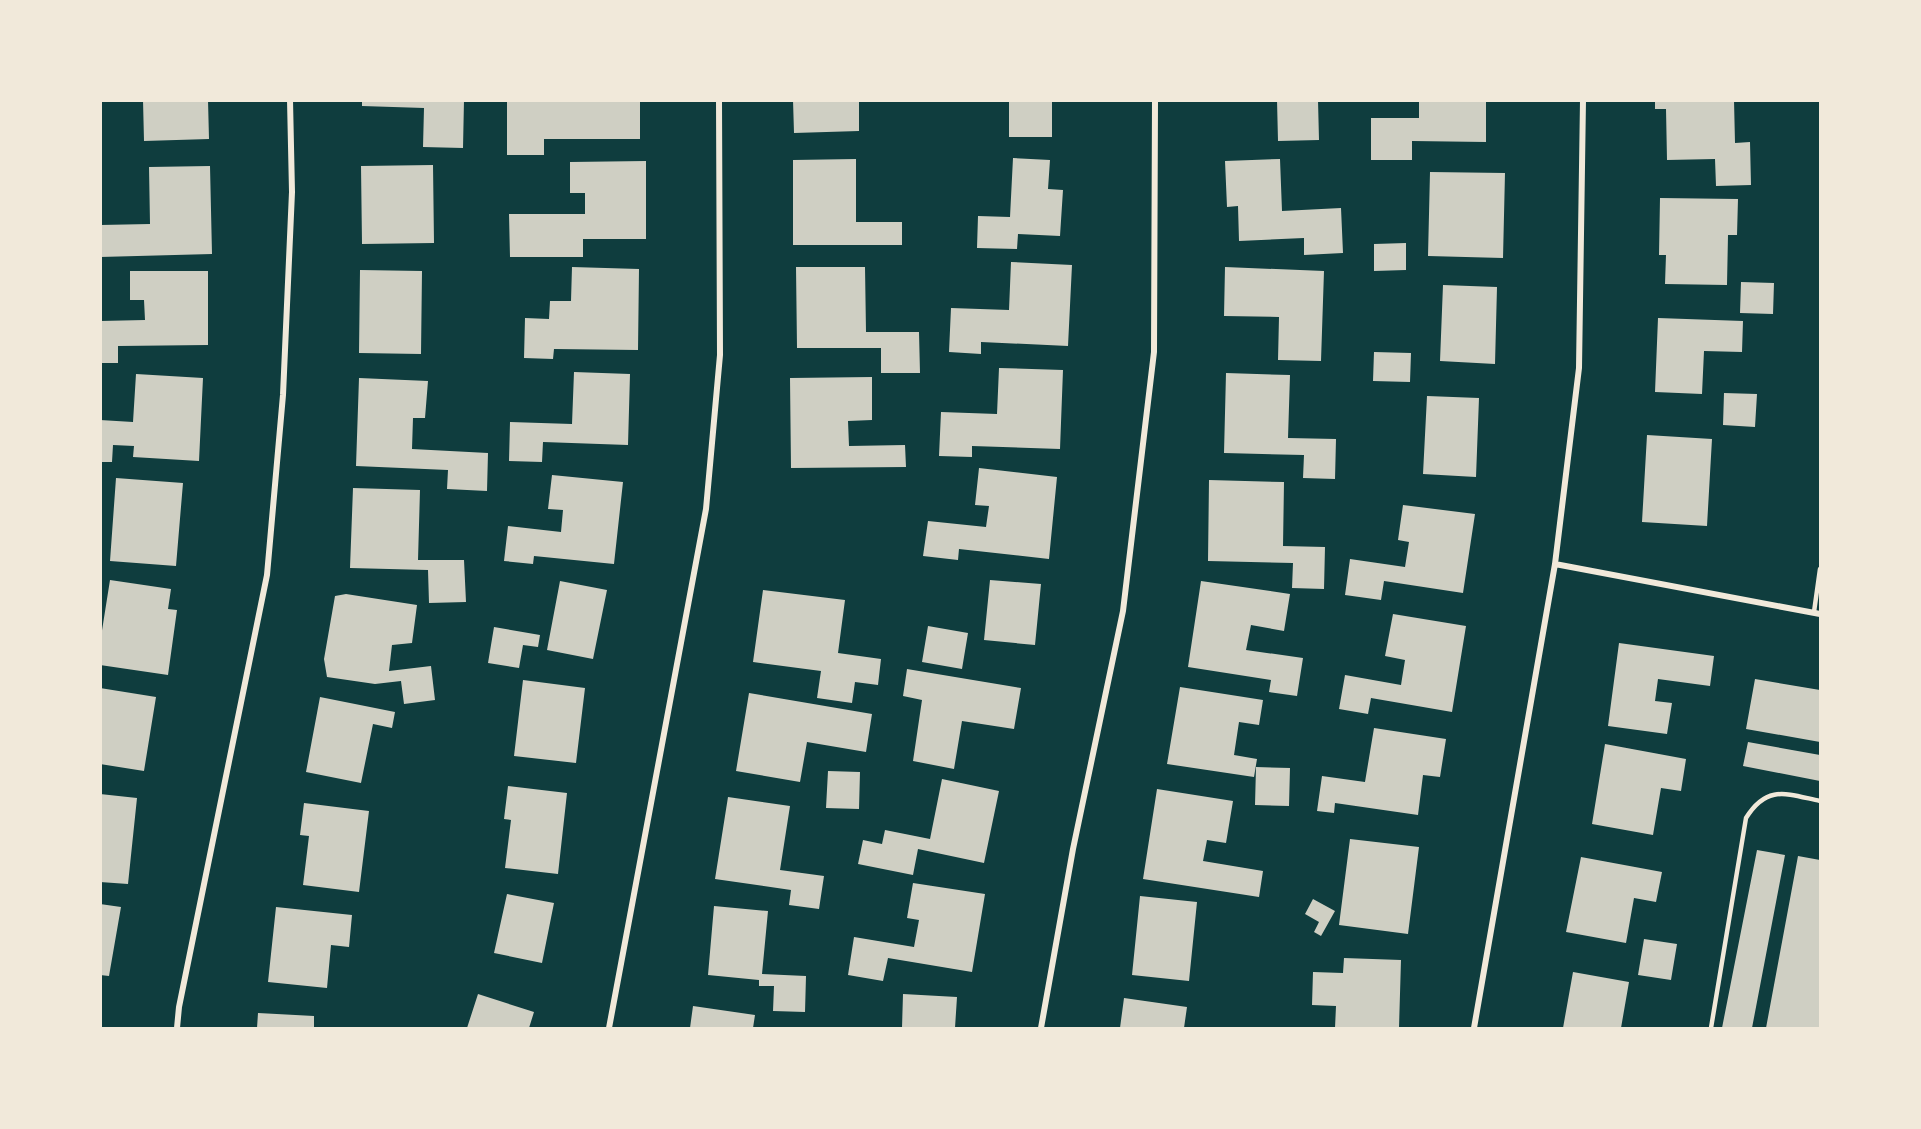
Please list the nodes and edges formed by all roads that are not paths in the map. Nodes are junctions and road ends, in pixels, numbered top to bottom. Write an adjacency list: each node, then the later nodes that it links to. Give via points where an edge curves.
1 (290, 100): 9 (street, via 292,192 284,395 267,575)
2 (719, 100): 10 (street, via 720,355 706,509)
3 (1155, 100): 11 (street, via 1154,352 1123,611 1073,849)
4 (1583, 100): 5 (street, via 1579,369)
5 (1555, 564): 7 (street); 12 (street)
6 (1821, 569): 7 (lane)
7 (1817, 613)
8 (1821, 801): 13 (lane, via 1770,795 1756,803 1746,818)
9 (177, 1029)
10 (609, 1029)
11 (1041, 1029)
12 (1474, 1029)
13 (1711, 1029)

